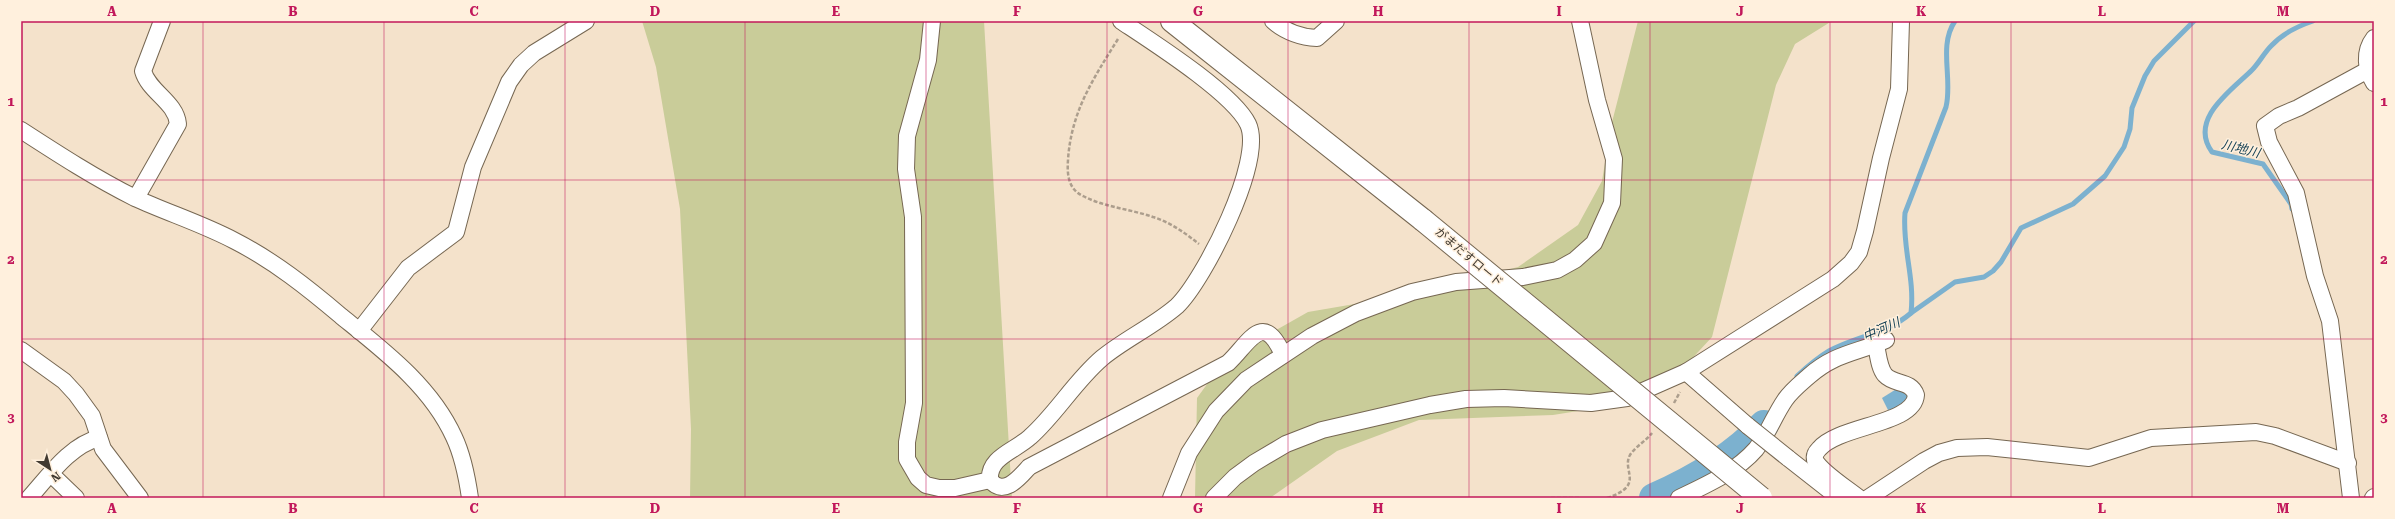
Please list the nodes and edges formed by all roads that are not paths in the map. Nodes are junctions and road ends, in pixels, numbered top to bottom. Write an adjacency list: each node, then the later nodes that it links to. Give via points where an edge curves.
1 (162, 21): 13 (street, via 143,71 147,81 174,111 178,124)
2 (586, 21): 14 (street, via 534,52 521,65 509,82 473,167 456,232 408,268)
3 (932, 21): 21 (street, via 928,60 907,136 906,169 913,217 914,403 907,442 907,460 918,478 926,485 955,488)
4 (1172, 21): 29 (highway, がまだすロード, bridge, via 1423,220)
5 (1273, 21): 6 (street, via 1283,29 1302,37 1317,38)
6 (1336, 21)
7 (1580, 21): 16 (street, via 1597,100 1614,159 1612,204 1594,244 1575,260 1557,270 1542,274 1456,282 1393,298 1340,321)
8 (1901, 21): 17 (street, via 1899,89 1880,158 1859,252 1852,263 1833,279)
9 (1124, 23): 21 (street, via 1208,83 1240,113 1248,124 1251,136 1248,166 1234,208 1187,294 1177,306 1102,358 1030,437 998,459 991,467)
10 (2374, 38): 11 (street, via 2367,51)
11 (2370, 77): 19 (street, via 2278,116 2265,126 2269,142 2296,193 2315,276 2330,322)
12 (24, 137): 13 (street)
13 (136, 198): 14 (street, via 235,240 268,259 298,280)
14 (359, 331): 25 (street, via 410,376 442,415 463,459)
15 (21, 350): 18 (street, via 64,381 76,394 92,416)
16 (1283, 355): 21 (street, via 1272,337 1265,333 1257,333 1247,340 1239,353 1228,363 1028,467 1016,481 1007,486 1002,488); 26 (street, via 1246,380 1216,411 1188,453)
17 (1686, 372): 27 (street, via 1627,398 1591,403 1504,398 1466,399 1430,404 1322,430 1286,444 1254,463); 30 (street, bridge, via 1748,426)
18 (99, 438): 20 (street, via 83,445); 24 (street, via 103,449)
19 (2348, 463): 32 (street, via 2275,436 2256,432 2151,438 2089,458 1988,447 1957,448 1924,461); 33 (street)
20 (51, 474): 22 (street); 23 (street)
21 (990, 480)
22 (30, 498)
23 (76, 498)
24 (140, 498)
25 (470, 498)
26 (1171, 498)
27 (1214, 498)
28 (1679, 498): 31 (street, via 1709,484 1744,461 1768,431 1787,397 1810,375 1851,351 1881,342 1883,373 1889,379 1911,387 1916,395 1914,404 1898,416 1832,437 1815,455 1815,459 1824,470)
29 (1761, 498)
30 (1838, 498)
31 (1859, 498)
32 (1868, 498)
33 (2351, 498)

